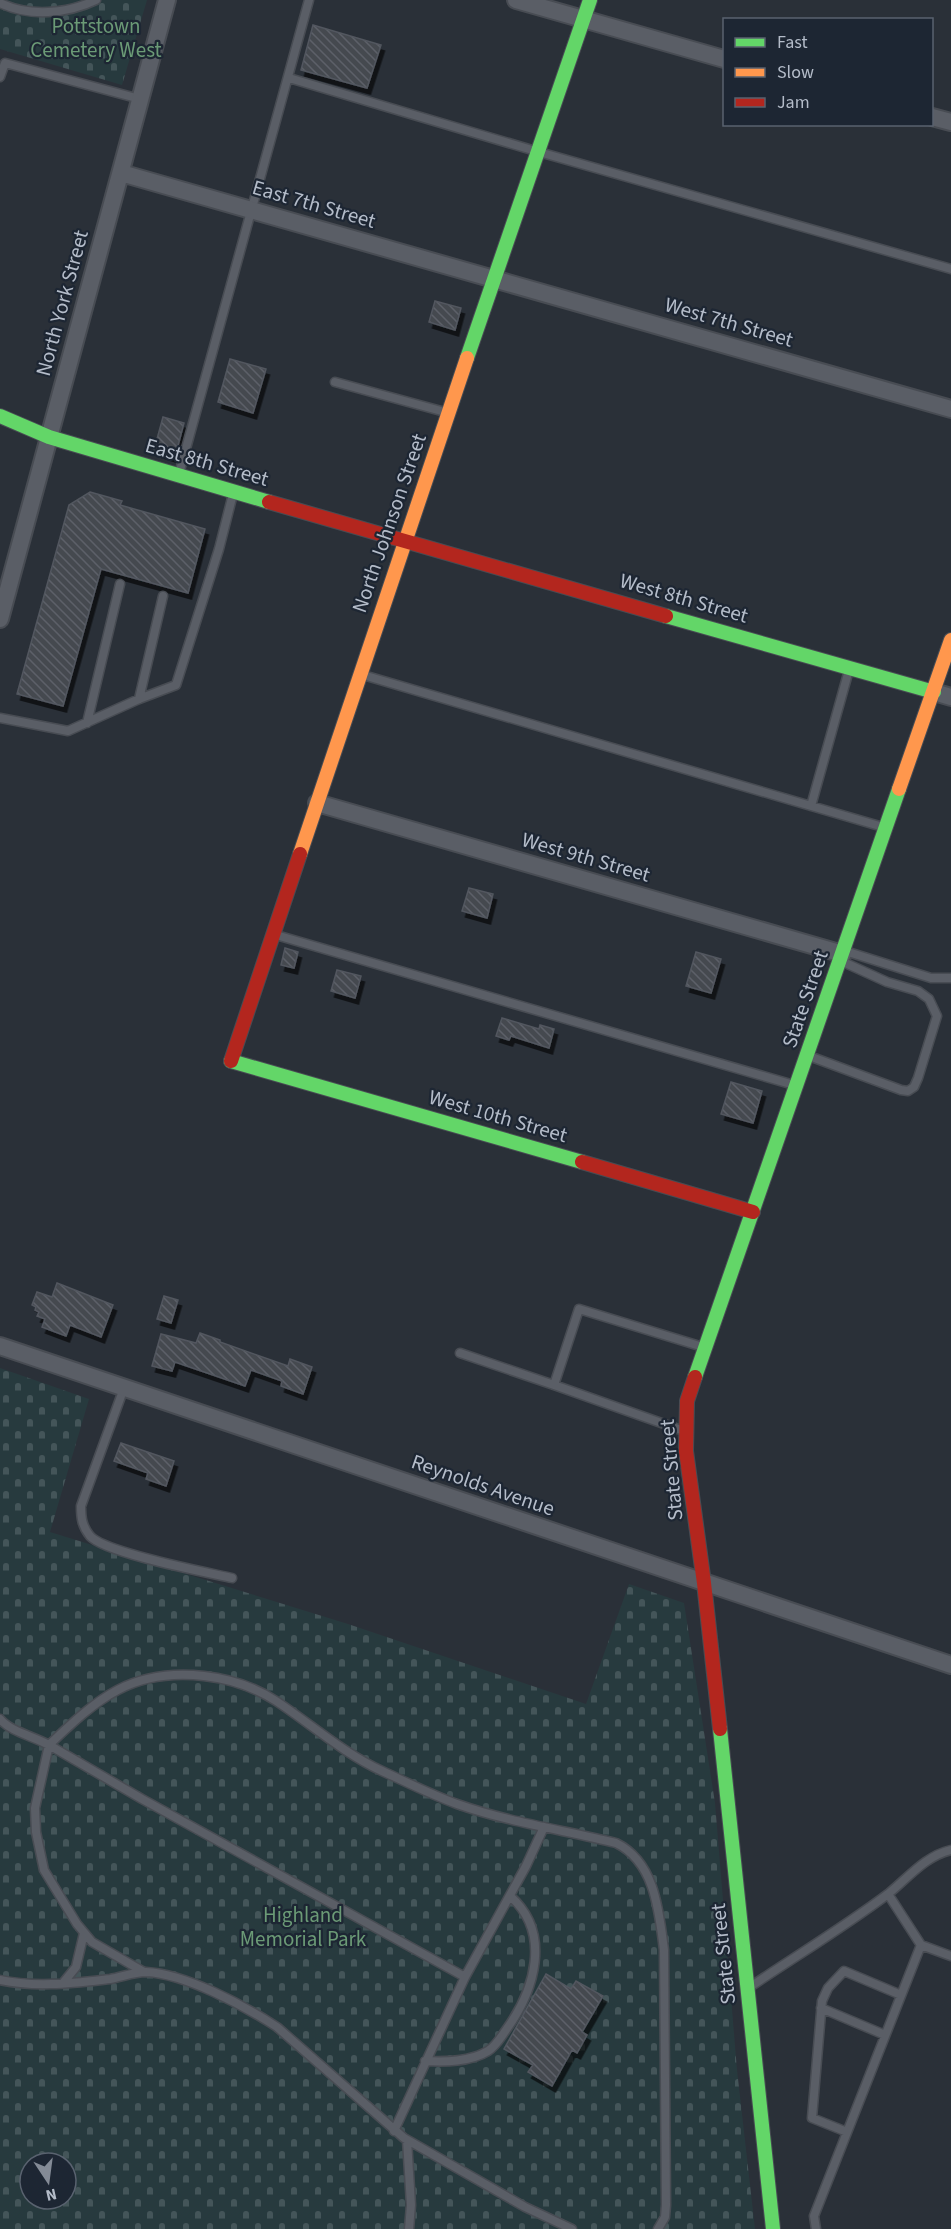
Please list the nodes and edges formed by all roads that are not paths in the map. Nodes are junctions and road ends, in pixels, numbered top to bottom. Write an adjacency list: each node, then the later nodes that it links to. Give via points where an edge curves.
1 (96, 0): 6 (lane, via 66,10 36,12)
2 (167, 0): 11 (street, North York Street)
3 (309, 0): 10 (lane)
4 (516, 0): 7 (street)
5 (590, 0): 7 (street, North Johnson Street)
6 (0, 3)
7 (584, 20): 8 (street); 14 (street, North Johnson Street)
8 (723, 59)
9 (0, 77): 11 (lane, via 4,63)
10 (289, 78): 14 (lane); 16 (lane)
11 (140, 99): 15 (street, North York Street)
12 (933, 117): 13 (street)
13 (951, 122)
14 (538, 152): 17 (lane); 18 (street, North Johnson Street)
15 (121, 173): 16 (street, East 7th Street); 23 (street, North York Street)
16 (252, 210): 18 (street, East 7th Street); 24 (lane)
17 (951, 269)
18 (495, 279): 20 (street, West 7th Street); 21 (street, North Johnson Street)
19 (335, 382): 21 (lane)
20 (951, 409)
21 (448, 412): 26 (street, North Johnson Street)
22 (0, 416): 23 (street, East 8th Street)
23 (49, 437): 24 (street, East 8th Street); 29 (street, North York Street)
24 (179, 475): 25 (street, East 8th Street)
25 (233, 491): 26 (street, East 8th Street); 35 (lane, via 176,685)
26 (404, 541): 31 (street, West 8th Street); 32 (street, North Johnson Street)
27 (120, 584): 37 (lane)
28 (162, 596): 35 (lane)
29 (0, 619)
30 (951, 640): 33 (street, State Street)
31 (850, 668): 33 (street, West 8th Street); 39 (lane)
32 (360, 674): 38 (street, North Johnson Street); 39 (lane)
33 (934, 692): 34 (street, West 8th Street); 40 (street, State Street)
34 (951, 697)
35 (139, 699): 37 (lane)
36 (0, 718): 37 (lane, via 68,731)
37 (87, 723)
38 (317, 803): 41 (street, North Johnson Street); 42 (street, West 9th Street)
39 (811, 806): 40 (lane)
40 (887, 828): 42 (street, State Street)
41 (273, 934): 45 (street, North Johnson Street); 46 (lane)
42 (842, 955): 43 (lane, via 931,978); 44 (street, State Street); 44 (lane, via 887,982 918,991 929,999 936,1016 918,1078 914,1087 901,1090)
43 (951, 978)
44 (808, 1055): 46 (street, State Street)
45 (231, 1061): 47 (street, West 10th Street)
46 (797, 1086): 47 (street, State Street)
47 (753, 1212): 49 (street, State Street)
48 (0, 1346): 52 (street, Reynolds Avenue)
49 (706, 1347): 51 (lane, via 579,1309); 53 (street, State Street, via 687,1401)
50 (460, 1353): 51 (lane)
51 (554, 1385): 53 (lane)
52 (124, 1388): 54 (lane, via 81,1506 81,1522 91,1538 118,1551); 55 (street, Reynolds Avenue)
53 (687, 1432): 55 (street, State Street, via 686,1451)
54 (232, 1578)
55 (704, 1583): 56 (street, Reynolds Avenue); 70 (street, State Street)
56 (951, 1665)
57 (2, 1723): 58 (lane)
58 (49, 1745): 59 (lane, via 91,1706 132,1683 175,1674 224,1678 260,1691 364,1762 385,1772 455,1803); 63 (lane, via 35,1808 40,1856 55,1890); 67 (lane)
59 (544, 1827): 62 (lane); 80 (lane, via 623,1846 643,1866 657,1902 665,1964 666,2158 665,2217)
60 (951, 1850): 61 (lane, via 922,1864)
61 (888, 1894): 64 (lane); 70 (lane)
62 (510, 1896): 67 (lane); 74 (lane, via 522,1906 529,1920 536,1956 516,2017 488,2051 462,2059)
63 (84, 1934): 66 (lane, via 102,1949); 69 (lane, via 76,1967)
64 (921, 1945): 65 (lane); 71 (lane)
65 (951, 1956)
66 (144, 1972): 69 (lane); 75 (lane, via 197,1985 260,2016 290,2037)
67 (465, 1977): 74 (lane)
68 (0, 1980): 69 (lane)
69 (63, 1983)
70 (748, 1988): 81 (street, State Street)
71 (902, 1995): 72 (lane, via 844,1971 828,1988); 73 (lane)
72 (821, 2008): 73 (lane); 76 (lane, via 812,2118)
73 (885, 2035): 76 (lane)
74 (425, 2061): 75 (lane)
75 (394, 2131): 77 (lane)
76 (847, 2132): 82 (lane, via 814,2216)
77 (407, 2140): 78 (lane); 79 (lane)
78 (409, 2229)
79 (572, 2229)
80 (658, 2229)
81 (773, 2229)
82 (816, 2229)

